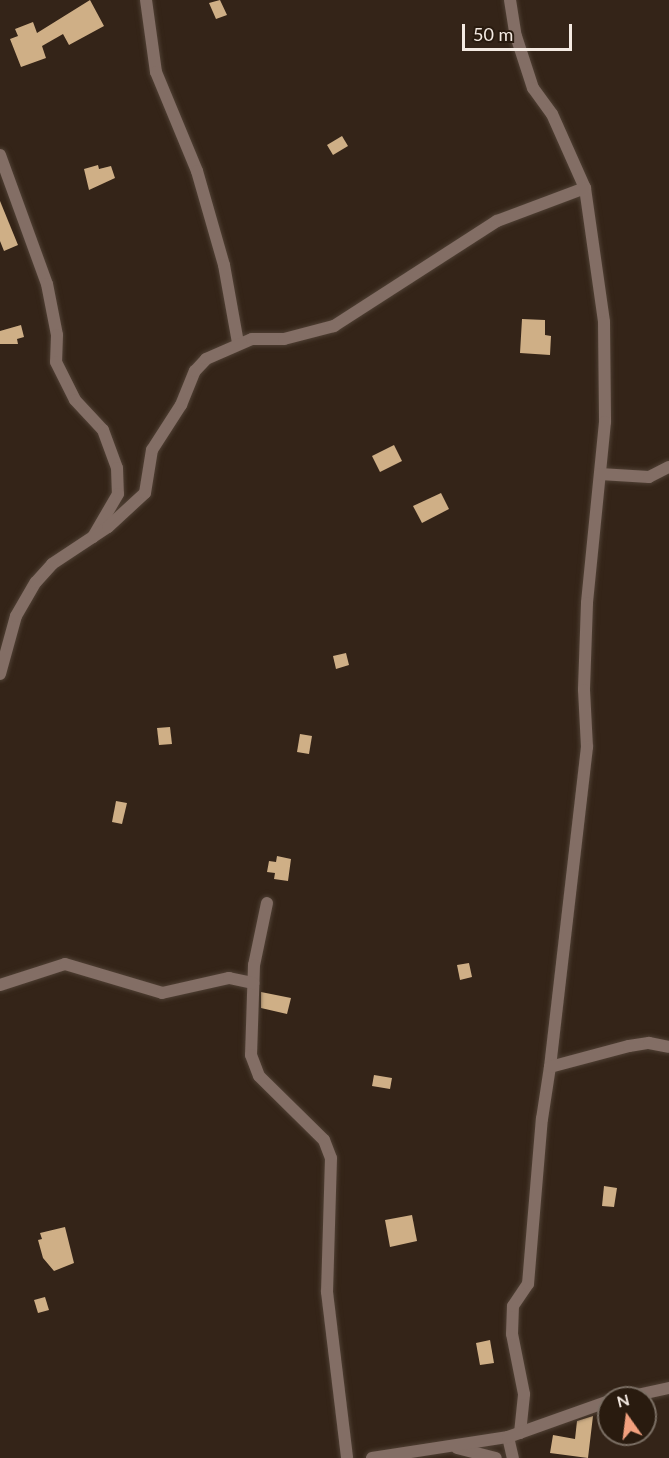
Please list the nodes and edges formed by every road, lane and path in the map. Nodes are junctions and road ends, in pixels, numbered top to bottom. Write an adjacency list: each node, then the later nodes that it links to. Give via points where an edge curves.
1 (147, 0): 5 (street, via 156,72 197,171 224,265)
2 (510, 0): 4 (street, via 516,36 533,88 552,114)
3 (0, 155): 8 (street, via 47,285 57,335 56,362 75,400 103,430 117,468 118,494 99,520)
4 (585, 188): 5 (street, via 497,221 334,326 308,335); 7 (street, via 604,322)
5 (238, 344): 8 (street, via 206,359 195,370 181,405 152,450 145,493)
6 (669, 467): 7 (street, via 649,477)
7 (600, 474): 14 (street, via 587,603 587,747)
8 (93, 537): 9 (street, via 52,564 22,602)
9 (0, 674)
10 (267, 903): 11 (street)
11 (253, 983): 12 (street, via 229,978 162,993 65,964); 18 (street, via 250,1042 254,1065 259,1076 324,1140 331,1158 327,1292)
12 (0, 985)
13 (669, 1047): 14 (street, via 650,1043 629,1046)
14 (550, 1067): 16 (street, via 528,1284 513,1306 512,1334 524,1394)
15 (597, 1405): 16 (street)
16 (514, 1435): 17 (street); 21 (street)
17 (452, 1446): 19 (street); 20 (street)
18 (346, 1458)
19 (372, 1458)
20 (496, 1458)
21 (513, 1458)

